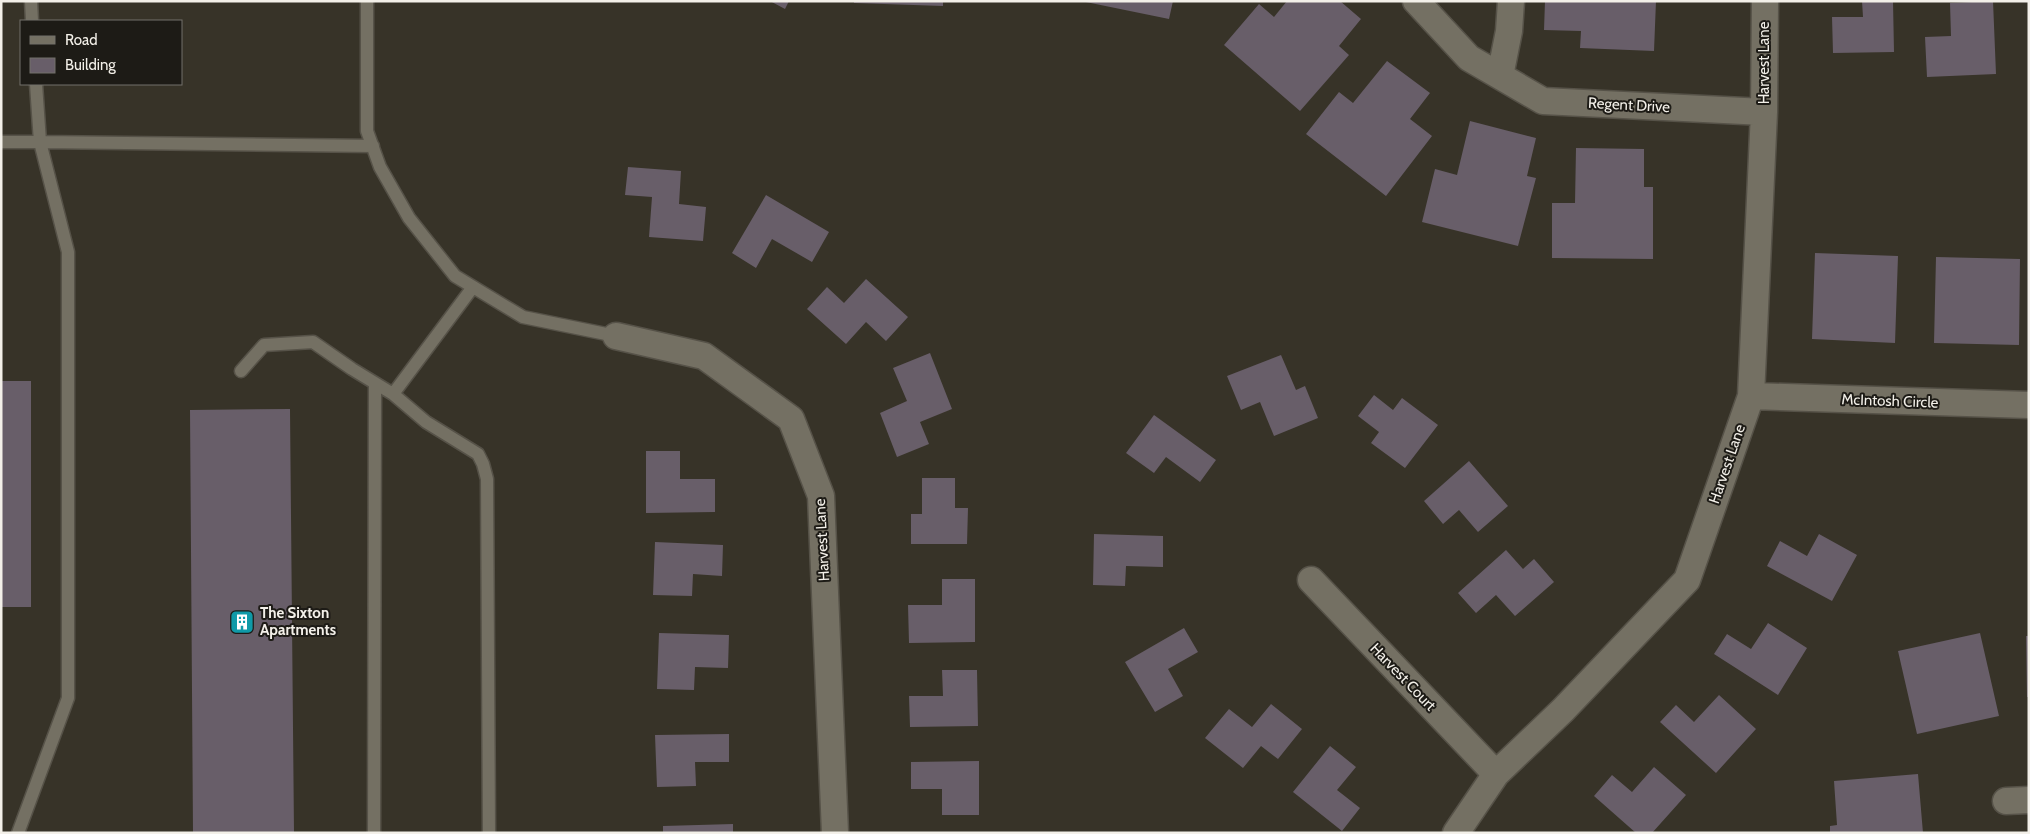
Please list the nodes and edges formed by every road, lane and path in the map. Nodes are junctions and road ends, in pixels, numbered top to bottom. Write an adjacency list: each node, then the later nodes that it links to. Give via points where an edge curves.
1 (31, 1): 6 (lane)
2 (368, 1): 12 (lane, via 367,131)
3 (1416, 1): 7 (street, Regent Drive, via 1469,58)
4 (1511, 1): 7 (street)
5 (1765, 1): 9 (street, Harvest Lane)
6 (32, 20)
7 (1500, 76): 9 (street, Regent Drive, via 1543,101)
8 (36, 85): 11 (lane)
9 (1764, 112): 18 (street, Harvest Lane)
10 (1, 142): 11 (lane)
11 (40, 142): 12 (lane); 22 (lane, via 68,252 68,698)
12 (373, 146): 13 (lane, via 380,166 410,218 455,276)
13 (473, 287): 14 (lane, via 523,318); 17 (lane)
14 (616, 336): 25 (street, Harvest Lane, via 704,356 791,419 821,496)
15 (241, 371): 16 (lane, via 264,345 313,342)
16 (375, 383): 17 (lane); 23 (lane)
17 (393, 394): 24 (lane, via 426,422 478,454 487,479)
18 (1751, 396): 19 (street, McIntosh Circle); 21 (street, Harvest Lane, via 1687,580 1563,710)
19 (2029, 406)
20 (1311, 580): 21 (street, Harvest Court)
21 (1496, 774): 26 (street, Harvest Lane)
22 (18, 833)
23 (374, 833)
24 (489, 833)
25 (835, 833)
26 (1456, 833)

